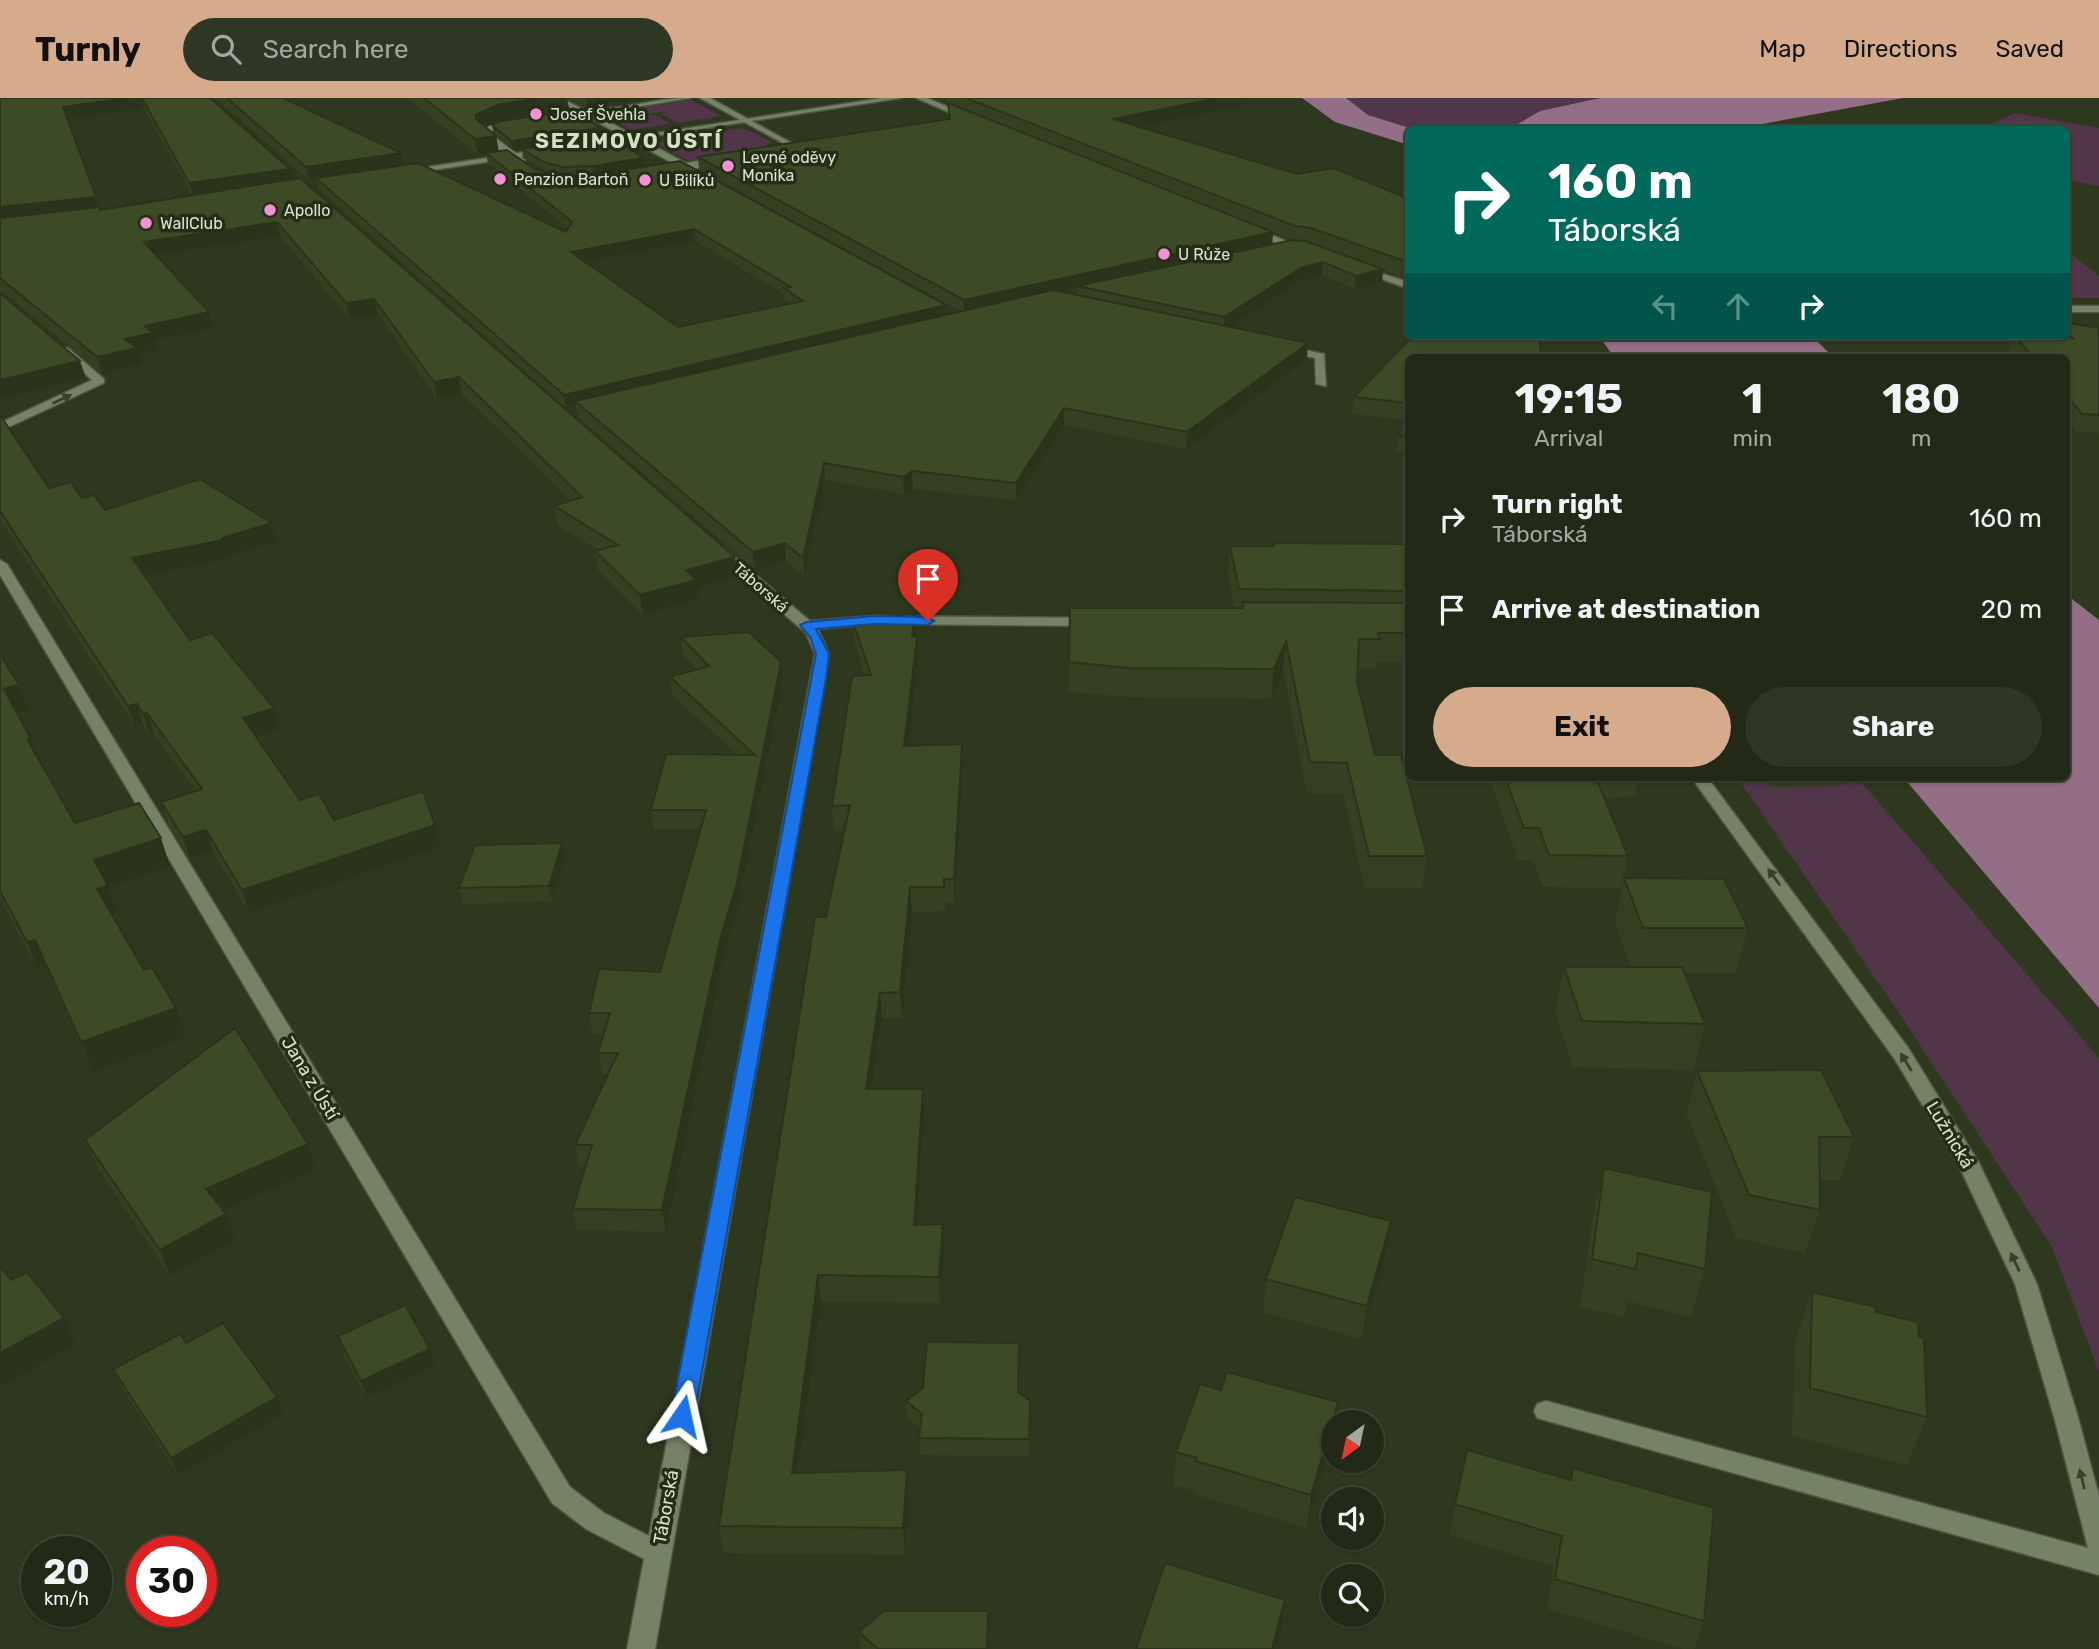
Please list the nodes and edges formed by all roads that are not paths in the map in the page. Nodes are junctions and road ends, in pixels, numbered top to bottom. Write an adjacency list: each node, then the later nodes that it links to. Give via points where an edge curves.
1 (558, 98): 6 (street)
2 (686, 98): 6 (street)
3 (704, 98): 9 (street)
4 (897, 98): 9 (street)
5 (920, 98): 8 (street)
6 (588, 112): 7 (street); 11 (street)
7 (547, 118)
8 (976, 120)
9 (746, 121): 11 (street); 14 (street, via 795,148)
10 (524, 122): 15 (street, via 484,133)
11 (633, 138): 12 (street); 18 (street)
12 (579, 146)
13 (552, 149): 15 (street)
14 (775, 151)
15 (512, 155): 17 (street); 20 (street)
16 (737, 157): 18 (street)
17 (528, 166)
18 (684, 166): 19 (street); 21 (street)
19 (656, 170)
20 (402, 172)
21 (704, 177)
22 (1241, 226): 23 (street)
23 (1292, 246): 24 (street); 25 (street)
24 (1306, 247)
25 (1265, 252)
26 (1357, 267): 27 (street)
27 (1405, 285)
28 (2070, 309): 29 (street)
29 (2099, 309)
30 (58, 345): 33 (street, one-way to 30, via 100,381)
31 (1267, 345): 32 (street, via 1320,356)
32 (1322, 384)
33 (0, 427)
34 (711, 543): 37 (street, Táborská)
35 (0, 564): 41 (street, Jana z Ústí, via 561,1495 596,1523)
36 (1107, 623): 37 (street, via 874,620)
37 (807, 625): 41 (street, Táborská, via 822,654 819,679)
38 (1702, 781): 40 (street, Lužnická, one-way to 38, via 2026,1284 1968,1163 1902,1054)
39 (1546, 1410): 42 (street)
40 (2099, 1545)
41 (657, 1552): 43 (street, Táborská)
42 (2099, 1563)
43 (641, 1649)

